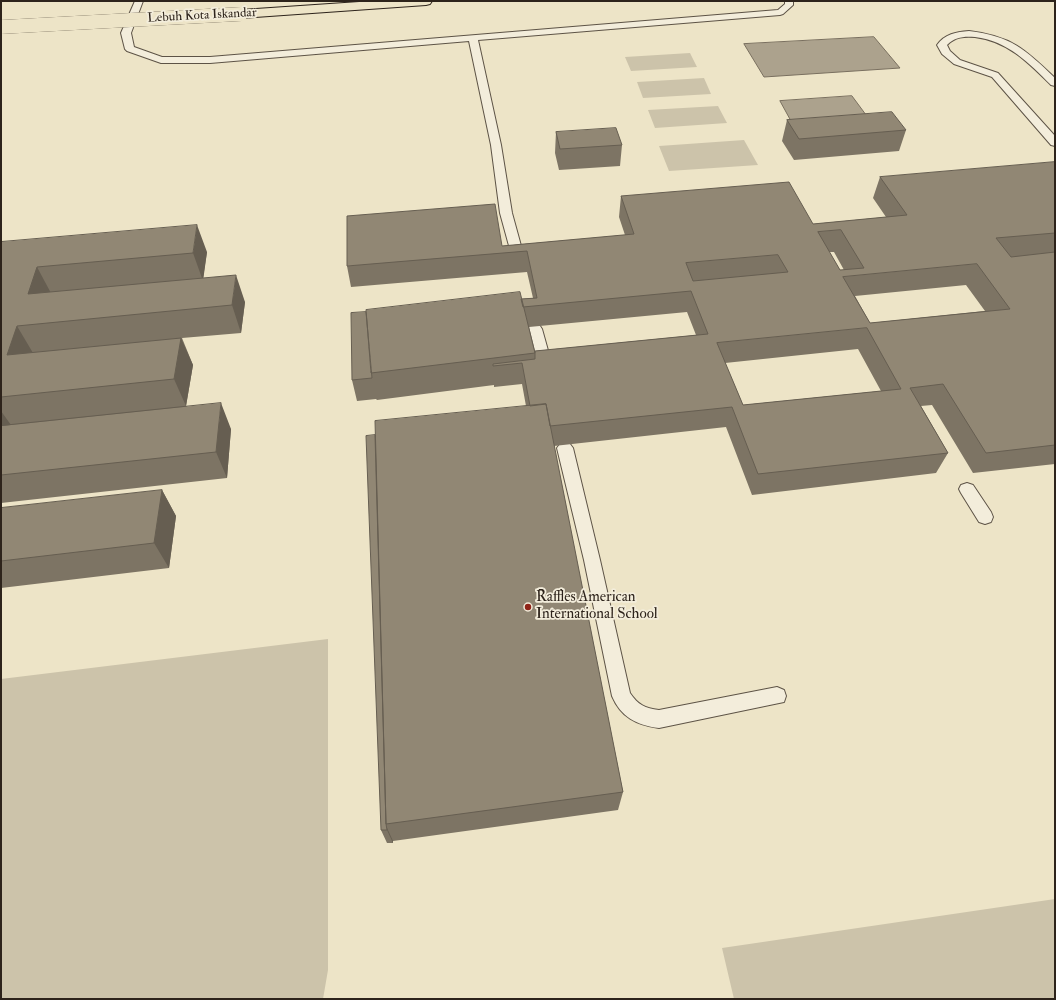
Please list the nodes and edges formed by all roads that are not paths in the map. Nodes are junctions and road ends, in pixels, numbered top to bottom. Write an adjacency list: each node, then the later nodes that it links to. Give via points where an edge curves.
1 (426, 1): 5 (highway, Lebuh Kota Iskandar, bridge)
2 (789, 1): 6 (lane, via 789,5 780,12)
3 (143, 3): 4 (highway, Lebuh Kota Iskandar); 6 (lane, via 126,33 130,49 161,60 210,60)
4 (124, 6)
5 (1, 27)
6 (473, 38): 9 (lane, via 496,145 506,213)
7 (1055, 83): 8 (lane, via 1019,49 1003,40 964,34 947,39 942,45 944,52 951,58 995,75)
8 (1055, 143)
9 (520, 264)
10 (535, 329): 11 (lane)
11 (547, 372)
12 (565, 448): 15 (lane, via 622,696 629,709 643,717 659,719)
13 (967, 489): 14 (lane)
14 (985, 517)
15 (777, 696)

